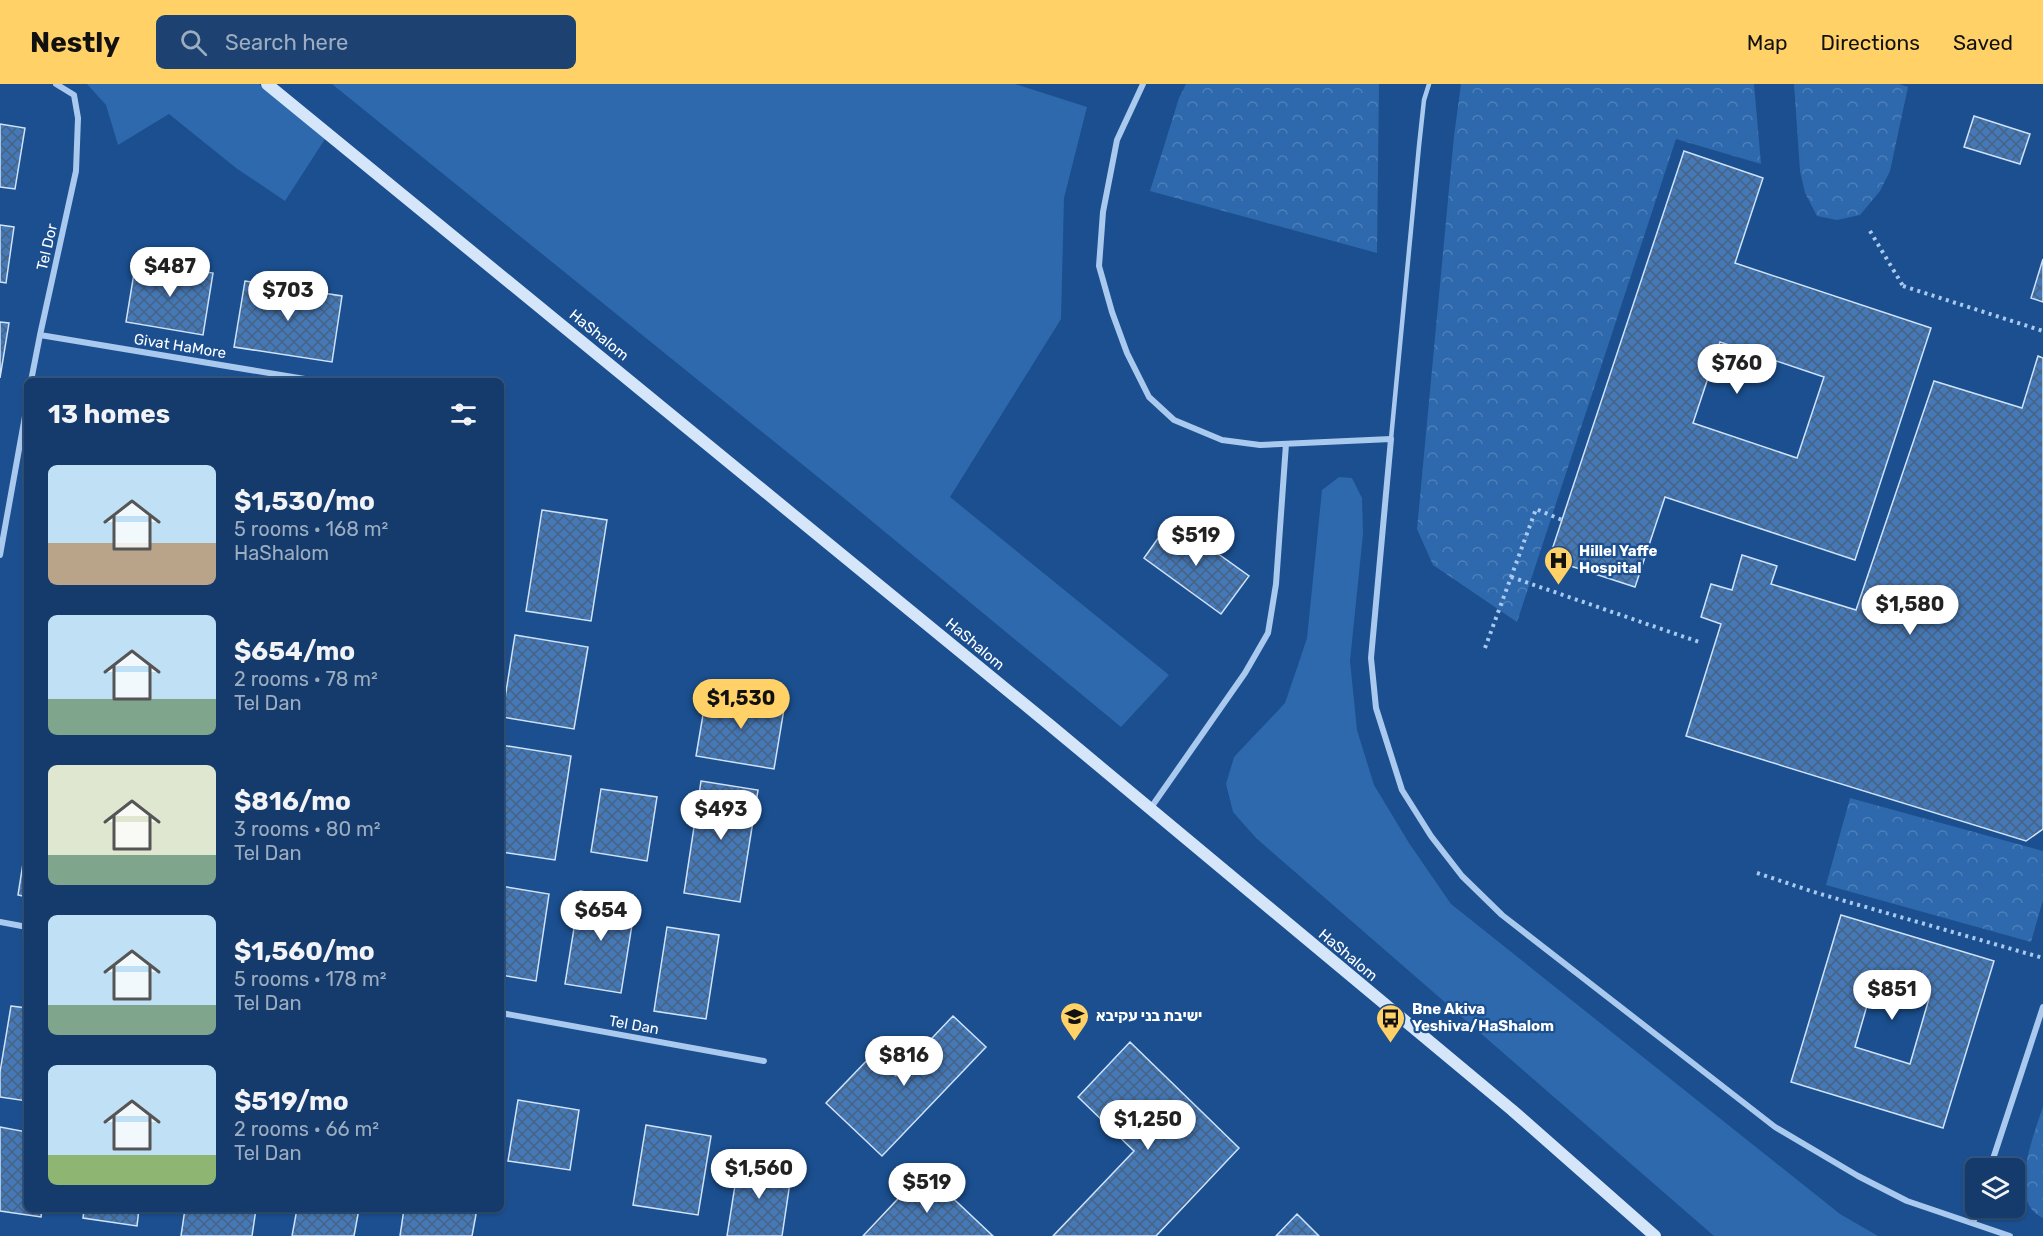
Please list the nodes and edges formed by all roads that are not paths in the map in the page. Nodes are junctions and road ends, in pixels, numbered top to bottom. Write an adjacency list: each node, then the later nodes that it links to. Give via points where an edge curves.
1 (56, 84): 5 (street, Tel Dor, via 74,95 78,118 76,171)
2 (267, 84): 12 (street, HaShalom)
3 (1143, 84): 10 (street, via 1117,140 1103,212 1099,266 1127,353 1149,397 1174,420 1221,440)
4 (1429, 84): 9 (lane, via 1419,146)
5 (39, 335): 6 (street, Tel Dor); 7 (street, Givat HaMore)
6 (32, 378)
7 (299, 378)
8 (24, 422): 11 (street)
9 (1391, 439): 10 (street); 20 (street, via 1371,658 1376,708 1402,790 1431,836 1462,876 1502,915 1775,1127 1907,1201)
10 (1286, 444): 12 (street, via 1276,584 1268,633 1245,673)
11 (0, 555)
12 (1150, 809): 21 (street, HaShalom, via 1512,1110)
13 (0, 922): 14 (street)
14 (24, 926)
15 (2043, 1007): 18 (street)
16 (504, 1014): 17 (street, Tel Dan)
17 (764, 1061)
18 (1993, 1158)
19 (1975, 1218): 20 (street)
20 (1973, 1223): 22 (street)
21 (1655, 1236)
22 (2010, 1236)

